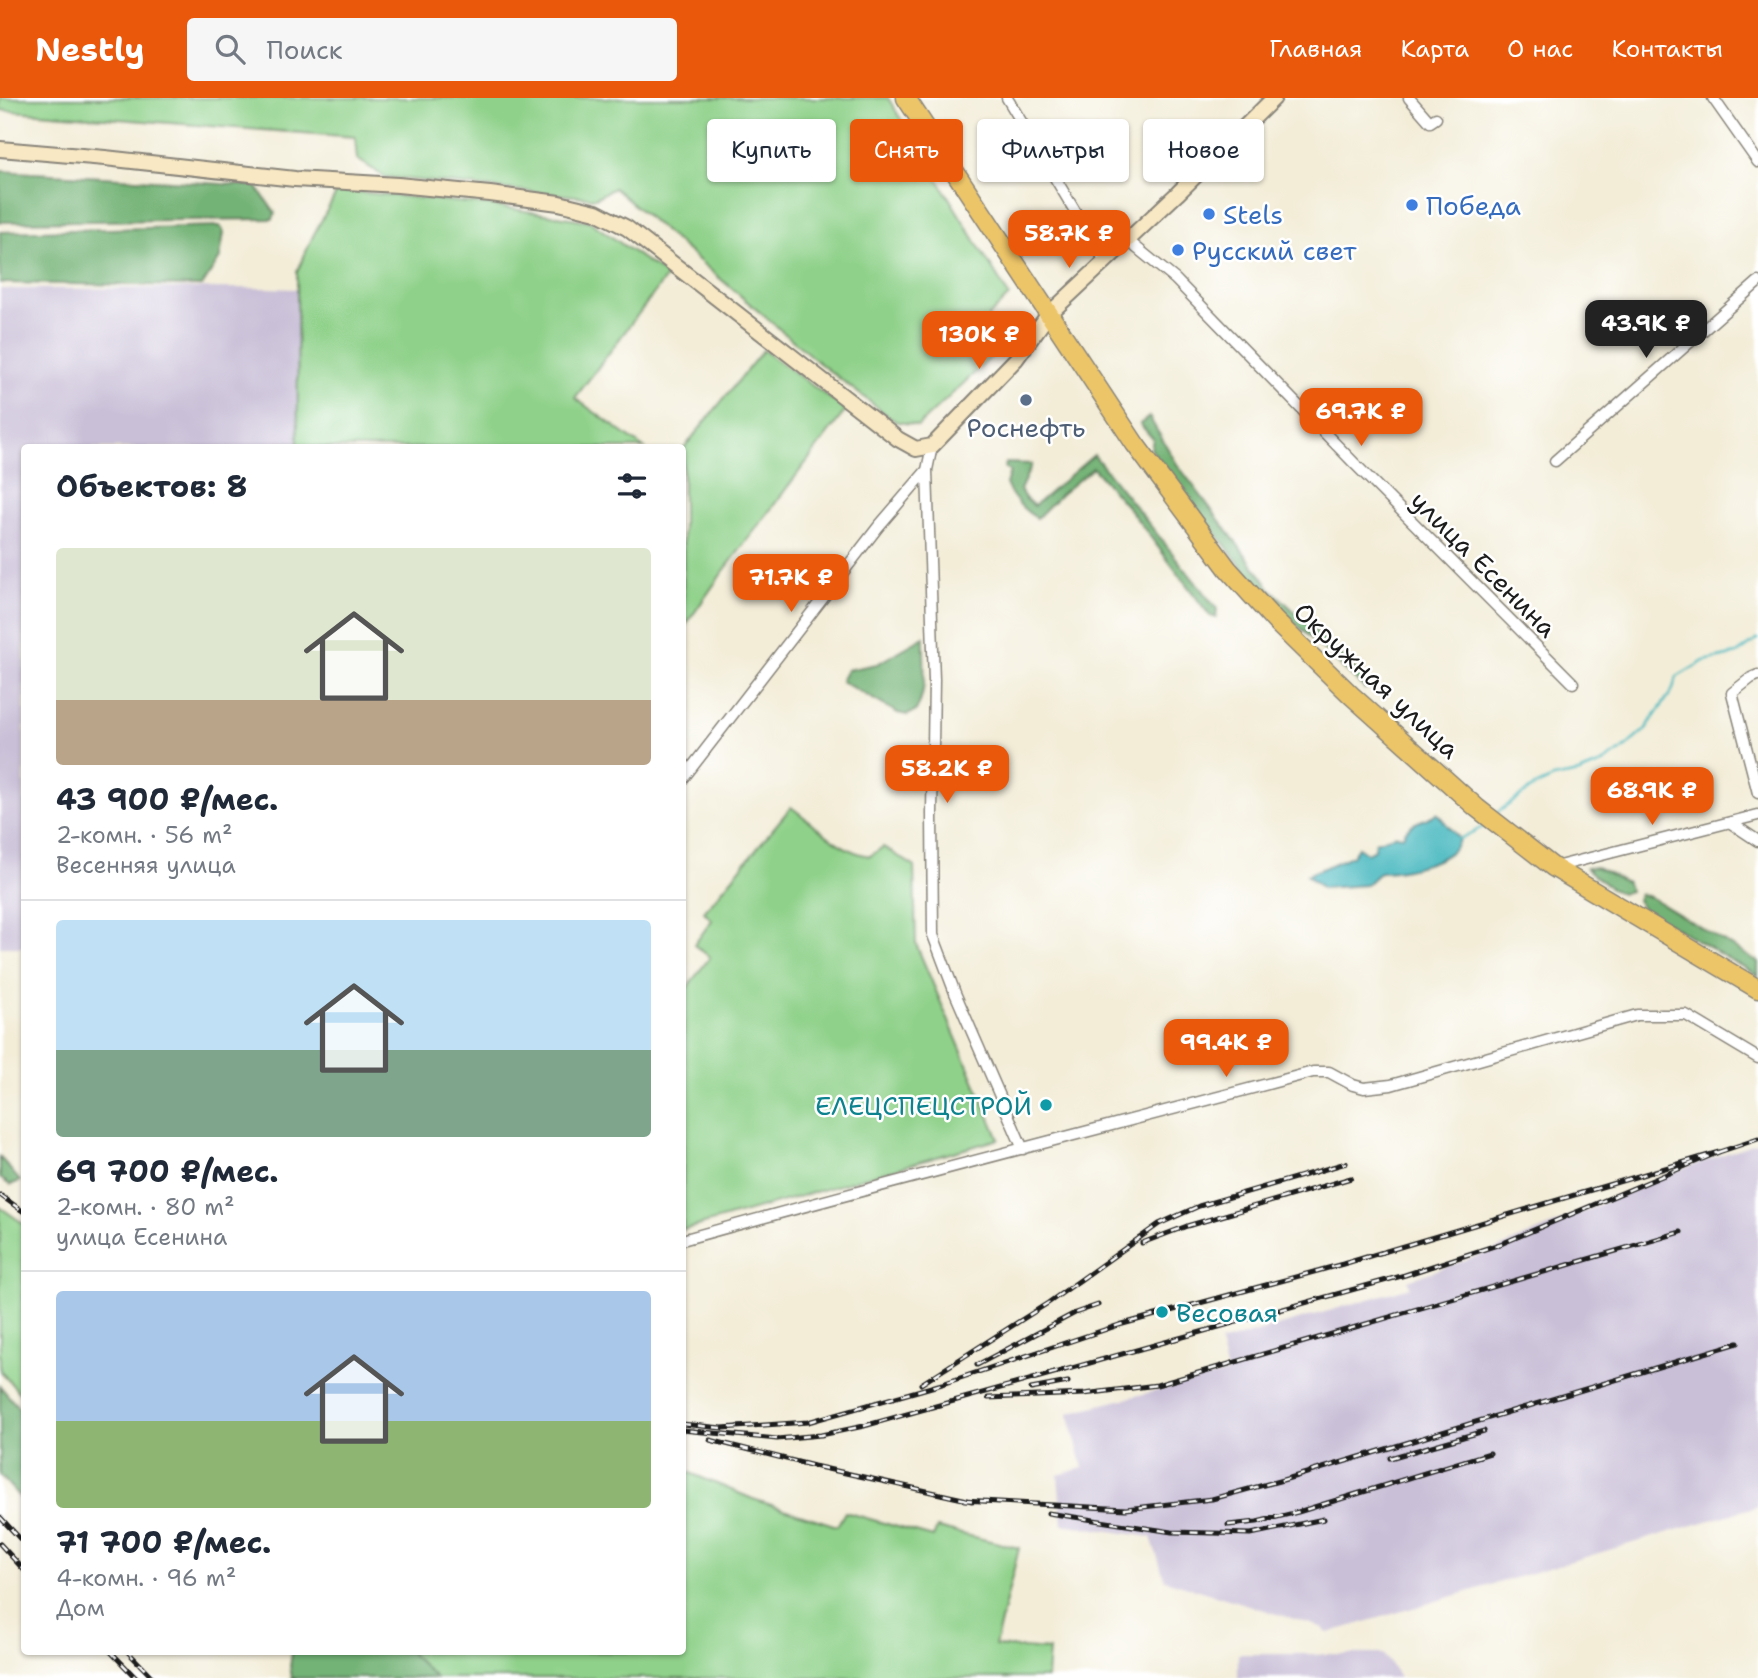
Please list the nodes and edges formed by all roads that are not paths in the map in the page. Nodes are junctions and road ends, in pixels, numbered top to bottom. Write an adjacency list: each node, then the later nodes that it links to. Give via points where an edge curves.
1 (906, 98): 12 (highway, Окружная улица)
2 (1007, 98): 10 (street)
3 (1274, 98): 9 (street)
4 (1409, 98): 6 (street, via 1430,122)
5 (1713, 98): 8 (street)
6 (1436, 118)
7 (0, 149): 13 (street, via 489,194 596,212 627,228 898,439 916,449)
8 (1758, 162)
9 (1127, 240): 10 (street); 17 (street, улица Есенина, via 1175,279)
10 (1105, 261): 12 (street)
11 (1758, 282): 14 (street)
12 (1048, 315): 13 (street, via 1016,359); 23 (highway, Окружная улица, via 1228,569 1276,622 1467,800)
13 (932, 446): 15 (street)
14 (1555, 461)
15 (927, 470): 18 (street); 26 (street, via 934,680 933,934)
16 (1758, 675): 19 (street, via 1732,693)
17 (1573, 683)
18 (686, 775)
19 (1758, 793)
20 (1758, 815): 21 (street)
21 (1731, 823): 22 (street); 23 (street)
22 (1758, 841)
23 (1553, 867): 24 (highway, Окружная улица)
24 (1758, 989)
25 (1758, 1058): 26 (street, via 1686,1016 1637,1016 1391,1085 1364,1088 1329,1072 1312,1072)
26 (1023, 1149): 27 (street)
27 (686, 1239)

